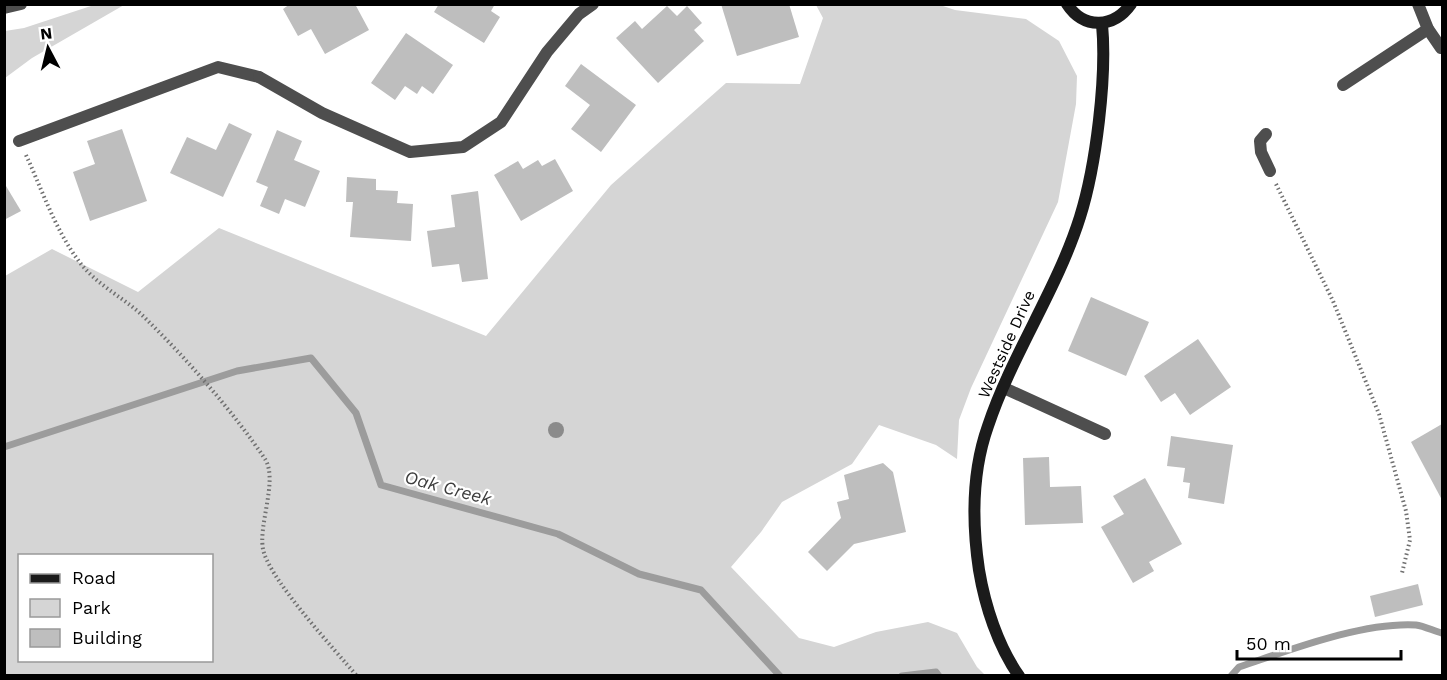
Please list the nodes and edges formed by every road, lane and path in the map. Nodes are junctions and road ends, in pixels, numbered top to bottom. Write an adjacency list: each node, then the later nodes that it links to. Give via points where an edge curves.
1 (21, 4): 6 (street)
2 (593, 4): 12 (street, via 579,14 547,52 501,122 464,147 410,152 322,113 259,77 218,67)
3 (1067, 4): 7 (street, via 1080,19)
4 (1131, 4): 7 (street, via 1124,15)
5 (1418, 4): 8 (street)
6 (4, 8)
7 (1102, 24): 14 (street, Westside Drive, via 1104,49 1094,159 1080,218)
8 (1428, 29): 9 (street); 10 (street)
9 (1442, 48)
10 (1343, 85)
11 (1266, 134): 13 (street, via 1260,141 1261,152)
12 (19, 141): 17 (path, via 65,241 82,266 147,319 267,462 269,492 263,551 276,576)
13 (1270, 171): 16 (path, via 1334,302 1379,414 1406,511 1410,540)
14 (1004, 388): 15 (street); 18 (street, Westside Drive, via 988,426 977,470 976,553 995,628)
15 (1105, 434)
16 (1402, 573)
17 (357, 675)
18 (1019, 675)

